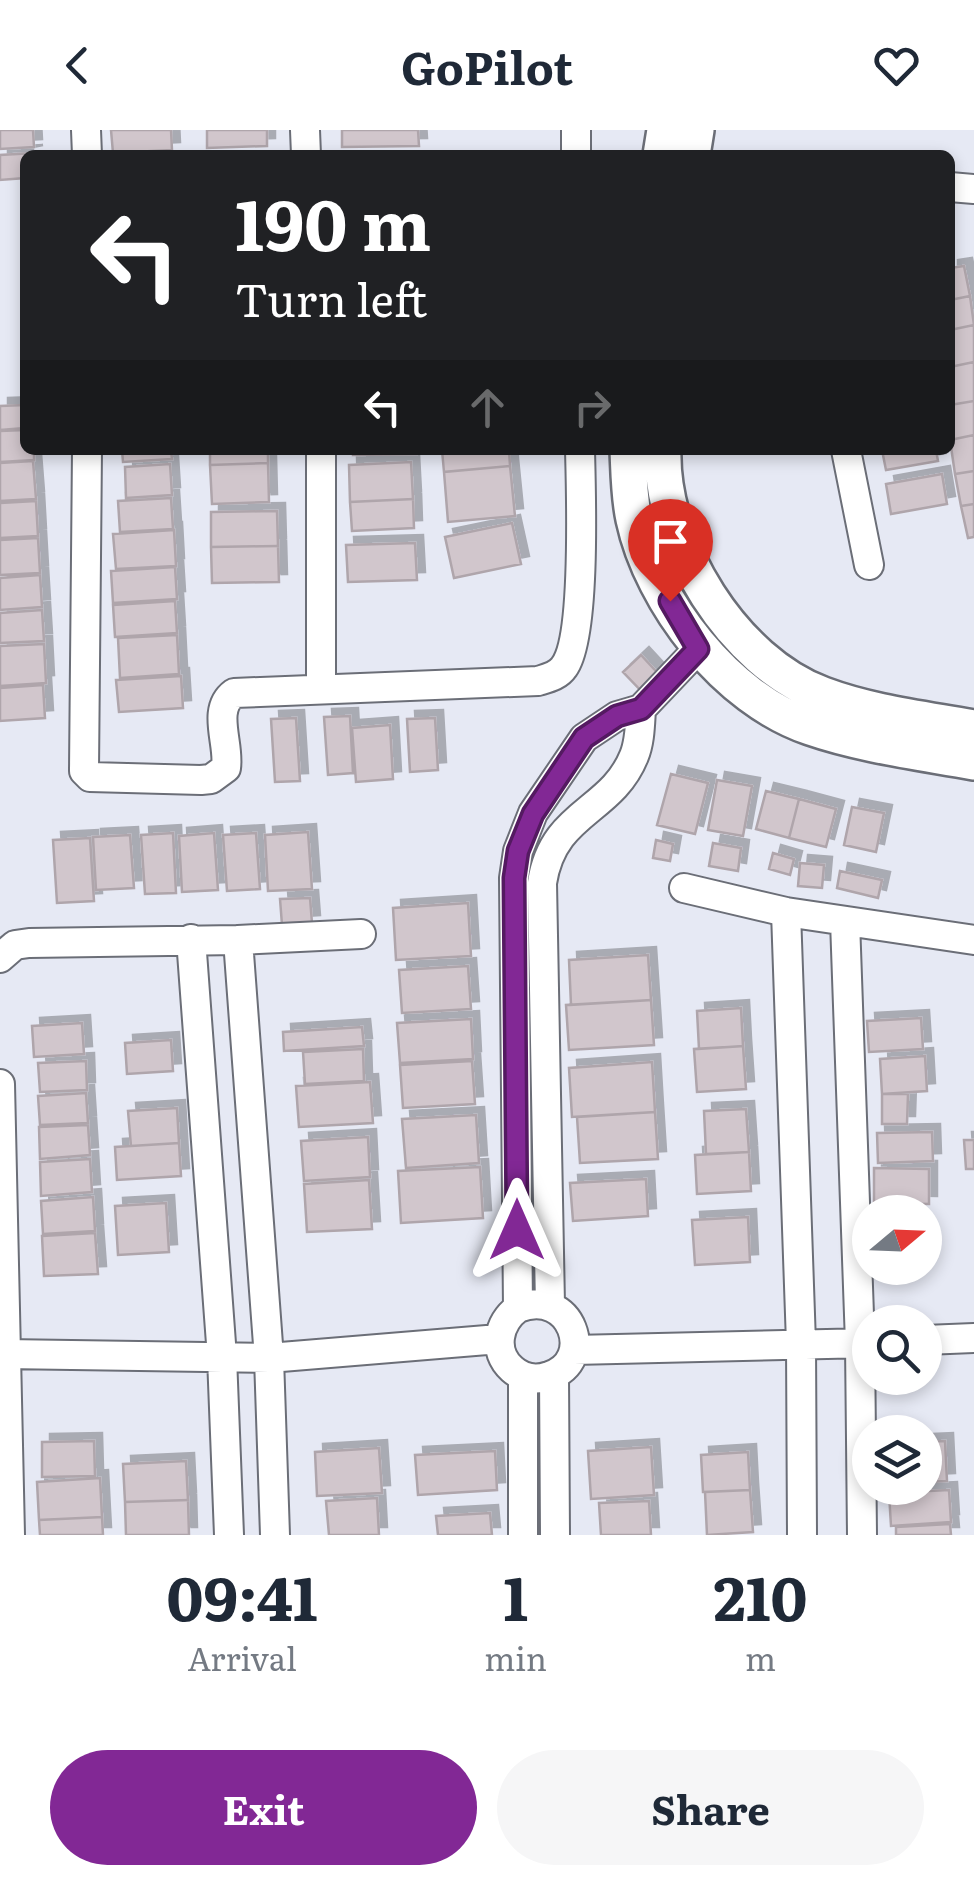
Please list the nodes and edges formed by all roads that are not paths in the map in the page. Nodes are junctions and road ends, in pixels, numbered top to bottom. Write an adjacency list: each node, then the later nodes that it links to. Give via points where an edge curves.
1 (87, 455): 9 (street, via 86,775 211,779 228,758 226,698)
2 (322, 455): 9 (street)
3 (580, 455): 9 (street, via 582,556 572,652 557,674 538,681)
4 (628, 455): 8 (street, via 634,518 645,550)
5 (663, 455): 11 (street, via 669,511 694,574 733,630 819,694)
6 (847, 455): 7 (street)
7 (868, 565)
8 (698, 649): 10 (street); 12 (street, via 752,697 806,726)
9 (322, 688)
10 (641, 709): 13 (street, via 584,738); 14 (street, via 624,775)
11 (974, 728)
12 (974, 762)
13 (542, 798): 14 (street); 26 (street, via 522,839 514,878)
14 (570, 823): 24 (street, via 552,848 542,883)
15 (684, 888): 16 (street)
16 (786, 912): 17 (street); 30 (street)
17 (845, 921): 21 (street); 25 (street)
18 (361, 934): 20 (street)
19 (191, 939): 20 (street); 22 (street, via 29,943); 34 (street)
20 (238, 940): 35 (street)
21 (974, 940)
22 (0, 958)
23 (0, 1084): 33 (street)
24 (550, 1305): 26 (street); 32 (street, via 574,1332)
25 (863, 1305)
26 (518, 1308): 28 (street)
27 (974, 1338): 29 (street)
28 (499, 1339): 35 (street); 37 (street, via 509,1367)
29 (942, 1339)
30 (801, 1343): 31 (street); 32 (street); 44 (street)
31 (852, 1343)
32 (574, 1350): 36 (street)
33 (6, 1354): 34 (street); 39 (street)
34 (222, 1358): 35 (street); 40 (street)
35 (269, 1358): 41 (street)
36 (554, 1375): 37 (street); 43 (street)
37 (522, 1376): 42 (street)
38 (864, 1395): 45 (street)
39 (10, 1535)
40 (229, 1535)
41 (275, 1535)
42 (524, 1535)
43 (555, 1535)
44 (802, 1535)
45 (862, 1535)

